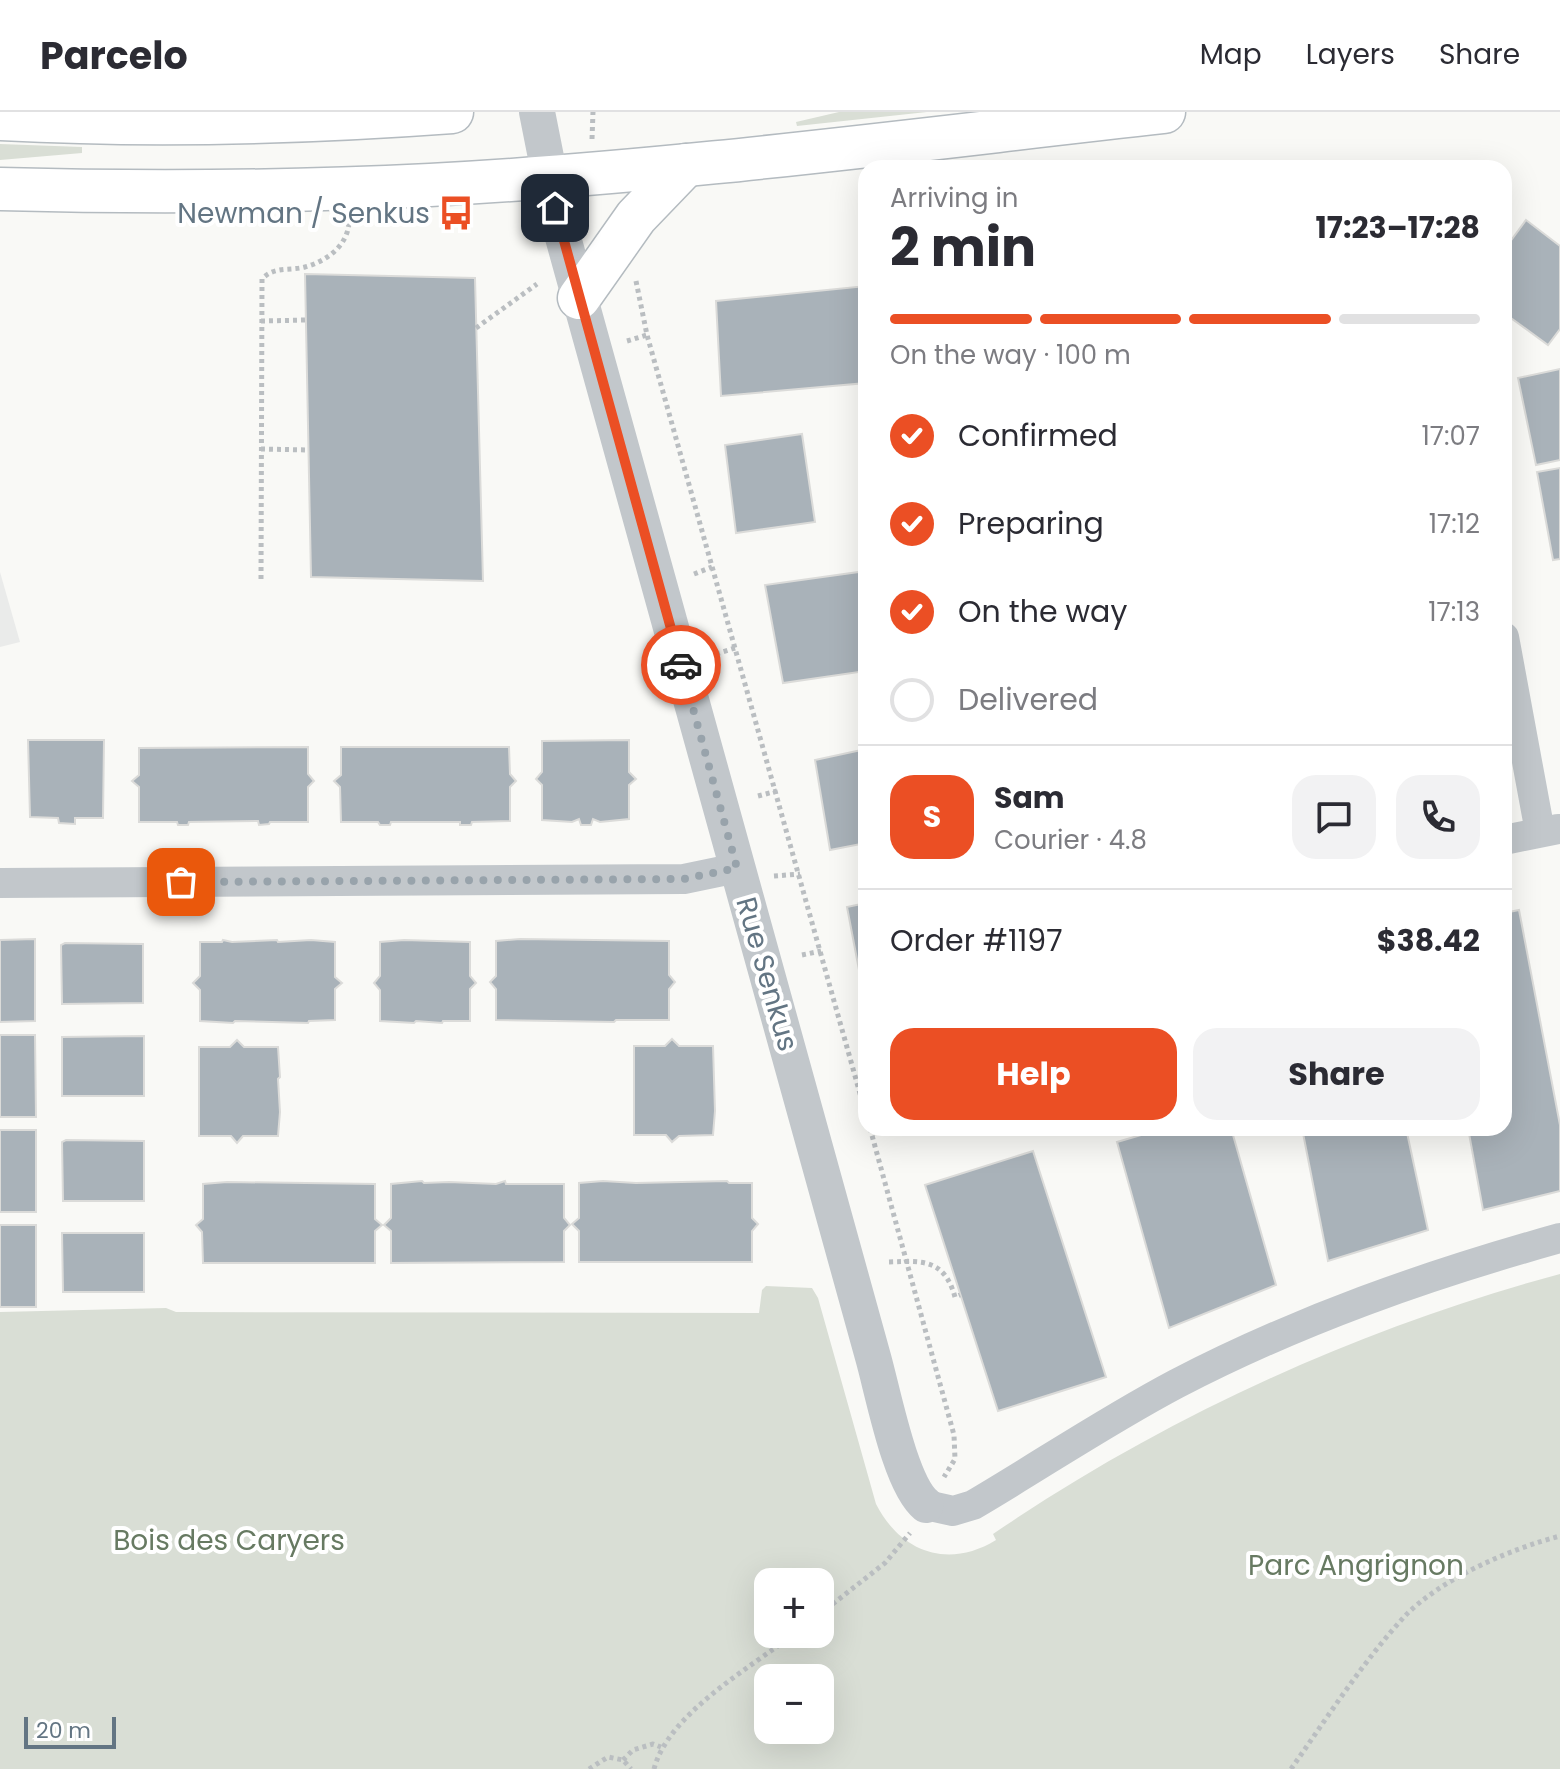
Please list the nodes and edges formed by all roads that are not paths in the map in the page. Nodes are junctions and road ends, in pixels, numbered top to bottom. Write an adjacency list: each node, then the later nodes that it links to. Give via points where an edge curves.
1 (452, 112): 4 (main road)
2 (537, 112): 7 (street, Rue Senkus)
3 (1164, 112): 6 (main road)
4 (393, 114): 5 (main road, via 236,122)
5 (0, 119)
6 (686, 165): 7 (main road); 9 (main road, via 636,217)
7 (548, 176): 8 (main road, via 284,190); 9 (street, Rue Senkus)
8 (0, 189)
9 (579, 298): 13 (street, Rue Senkus)
10 (1512, 671): 11 (street)
11 (1550, 830): 12 (street)
12 (1512, 838)
13 (737, 868): 14 (street, via 684,879); 16 (street, Rue Senkus, via 904,1468)
14 (0, 883)
15 (1560, 1238): 16 (street, via 1314,1319 1176,1384 973,1505 953,1511)
16 (926, 1505)

